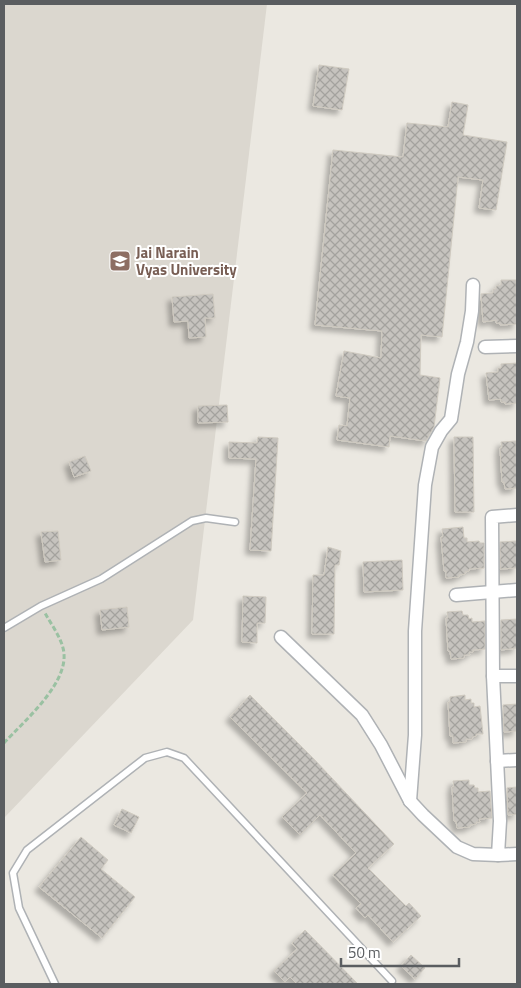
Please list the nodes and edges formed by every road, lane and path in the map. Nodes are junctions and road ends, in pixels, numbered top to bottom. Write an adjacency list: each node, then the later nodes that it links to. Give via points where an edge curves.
1 (474, 285): 17 (street, via 467,342 451,420 432,447 425,485 415,631 415,735)
2 (517, 346): 3 (street)
3 (485, 347)
4 (517, 515): 7 (street, via 492,518)
5 (235, 522): 9 (lane, via 206,518 192,521 101,579)
6 (517, 590): 7 (street)
7 (492, 591): 8 (street); 12 (street)
8 (456, 595)
9 (41, 606): 10 (lane); 14 (path, via 63,649 62,669 50,692)
10 (4, 628)
11 (282, 636): 17 (street, via 362,715)
12 (493, 676): 13 (street); 16 (street)
13 (517, 676)
14 (4, 743)
15 (517, 760): 16 (street)
16 (497, 761): 19 (street)
17 (410, 801): 19 (street, via 456,847 472,854)
18 (517, 854): 19 (street)
19 (498, 855)
20 (392, 983): 21 (lane, via 184,758 167,752 145,758 137,764 28,850 13,873 19,908)
21 (55, 984)

